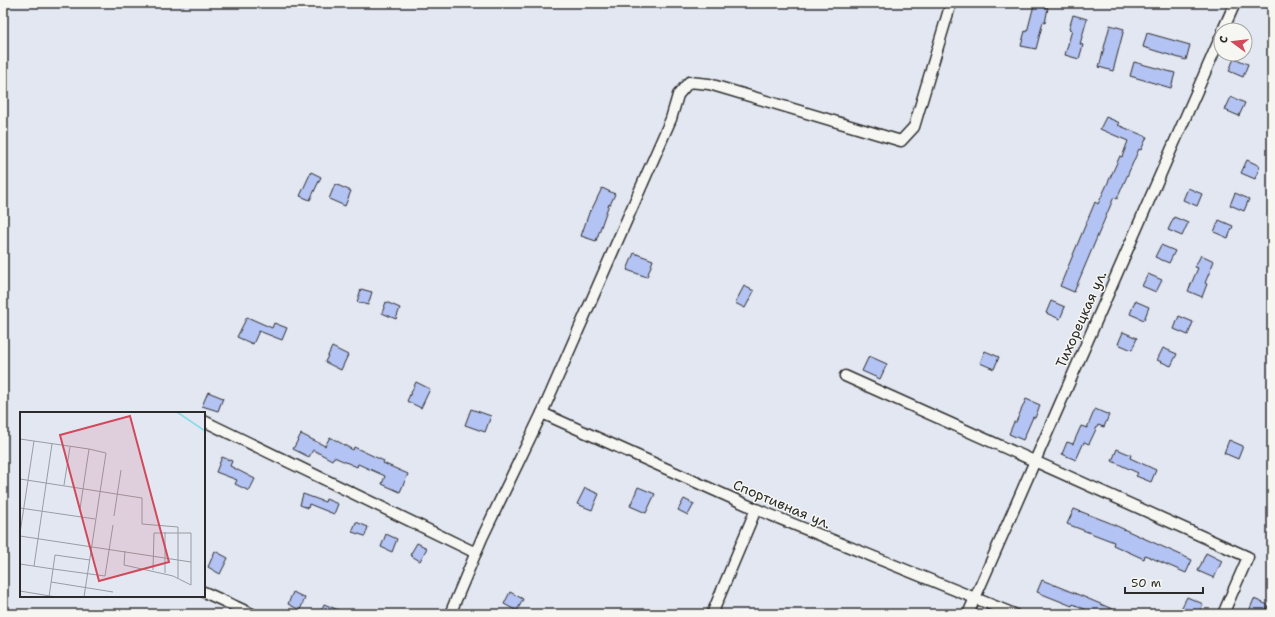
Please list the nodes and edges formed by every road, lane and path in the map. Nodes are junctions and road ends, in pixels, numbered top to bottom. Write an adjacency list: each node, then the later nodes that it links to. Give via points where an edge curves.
1 (951, 3): 6 (street, via 914,127 901,141 709,84 689,82 678,95 671,119)
2 (1235, 3): 3 (street)
3 (1227, 22)
4 (1213, 54): 8 (street, Тихорецкая ул.)
5 (846, 376): 8 (street)
6 (542, 413): 9 (street, Спортивная ул.); 10 (street)
7 (205, 421): 10 (street)
8 (1035, 461): 12 (street, Тихорецкая ул.); 18 (street, via 1248,557)
9 (756, 509): 12 (street, Спортивная ул.); 15 (street)
10 (476, 553): 14 (street)
11 (205, 592): 13 (street)
12 (975, 598): 16 (street, Тихорецкая ул.); 17 (street, Спортивная ул.)
13 (252, 614)
14 (450, 614)
15 (712, 614)
16 (968, 614)
17 (1014, 614)
18 (1223, 614)

